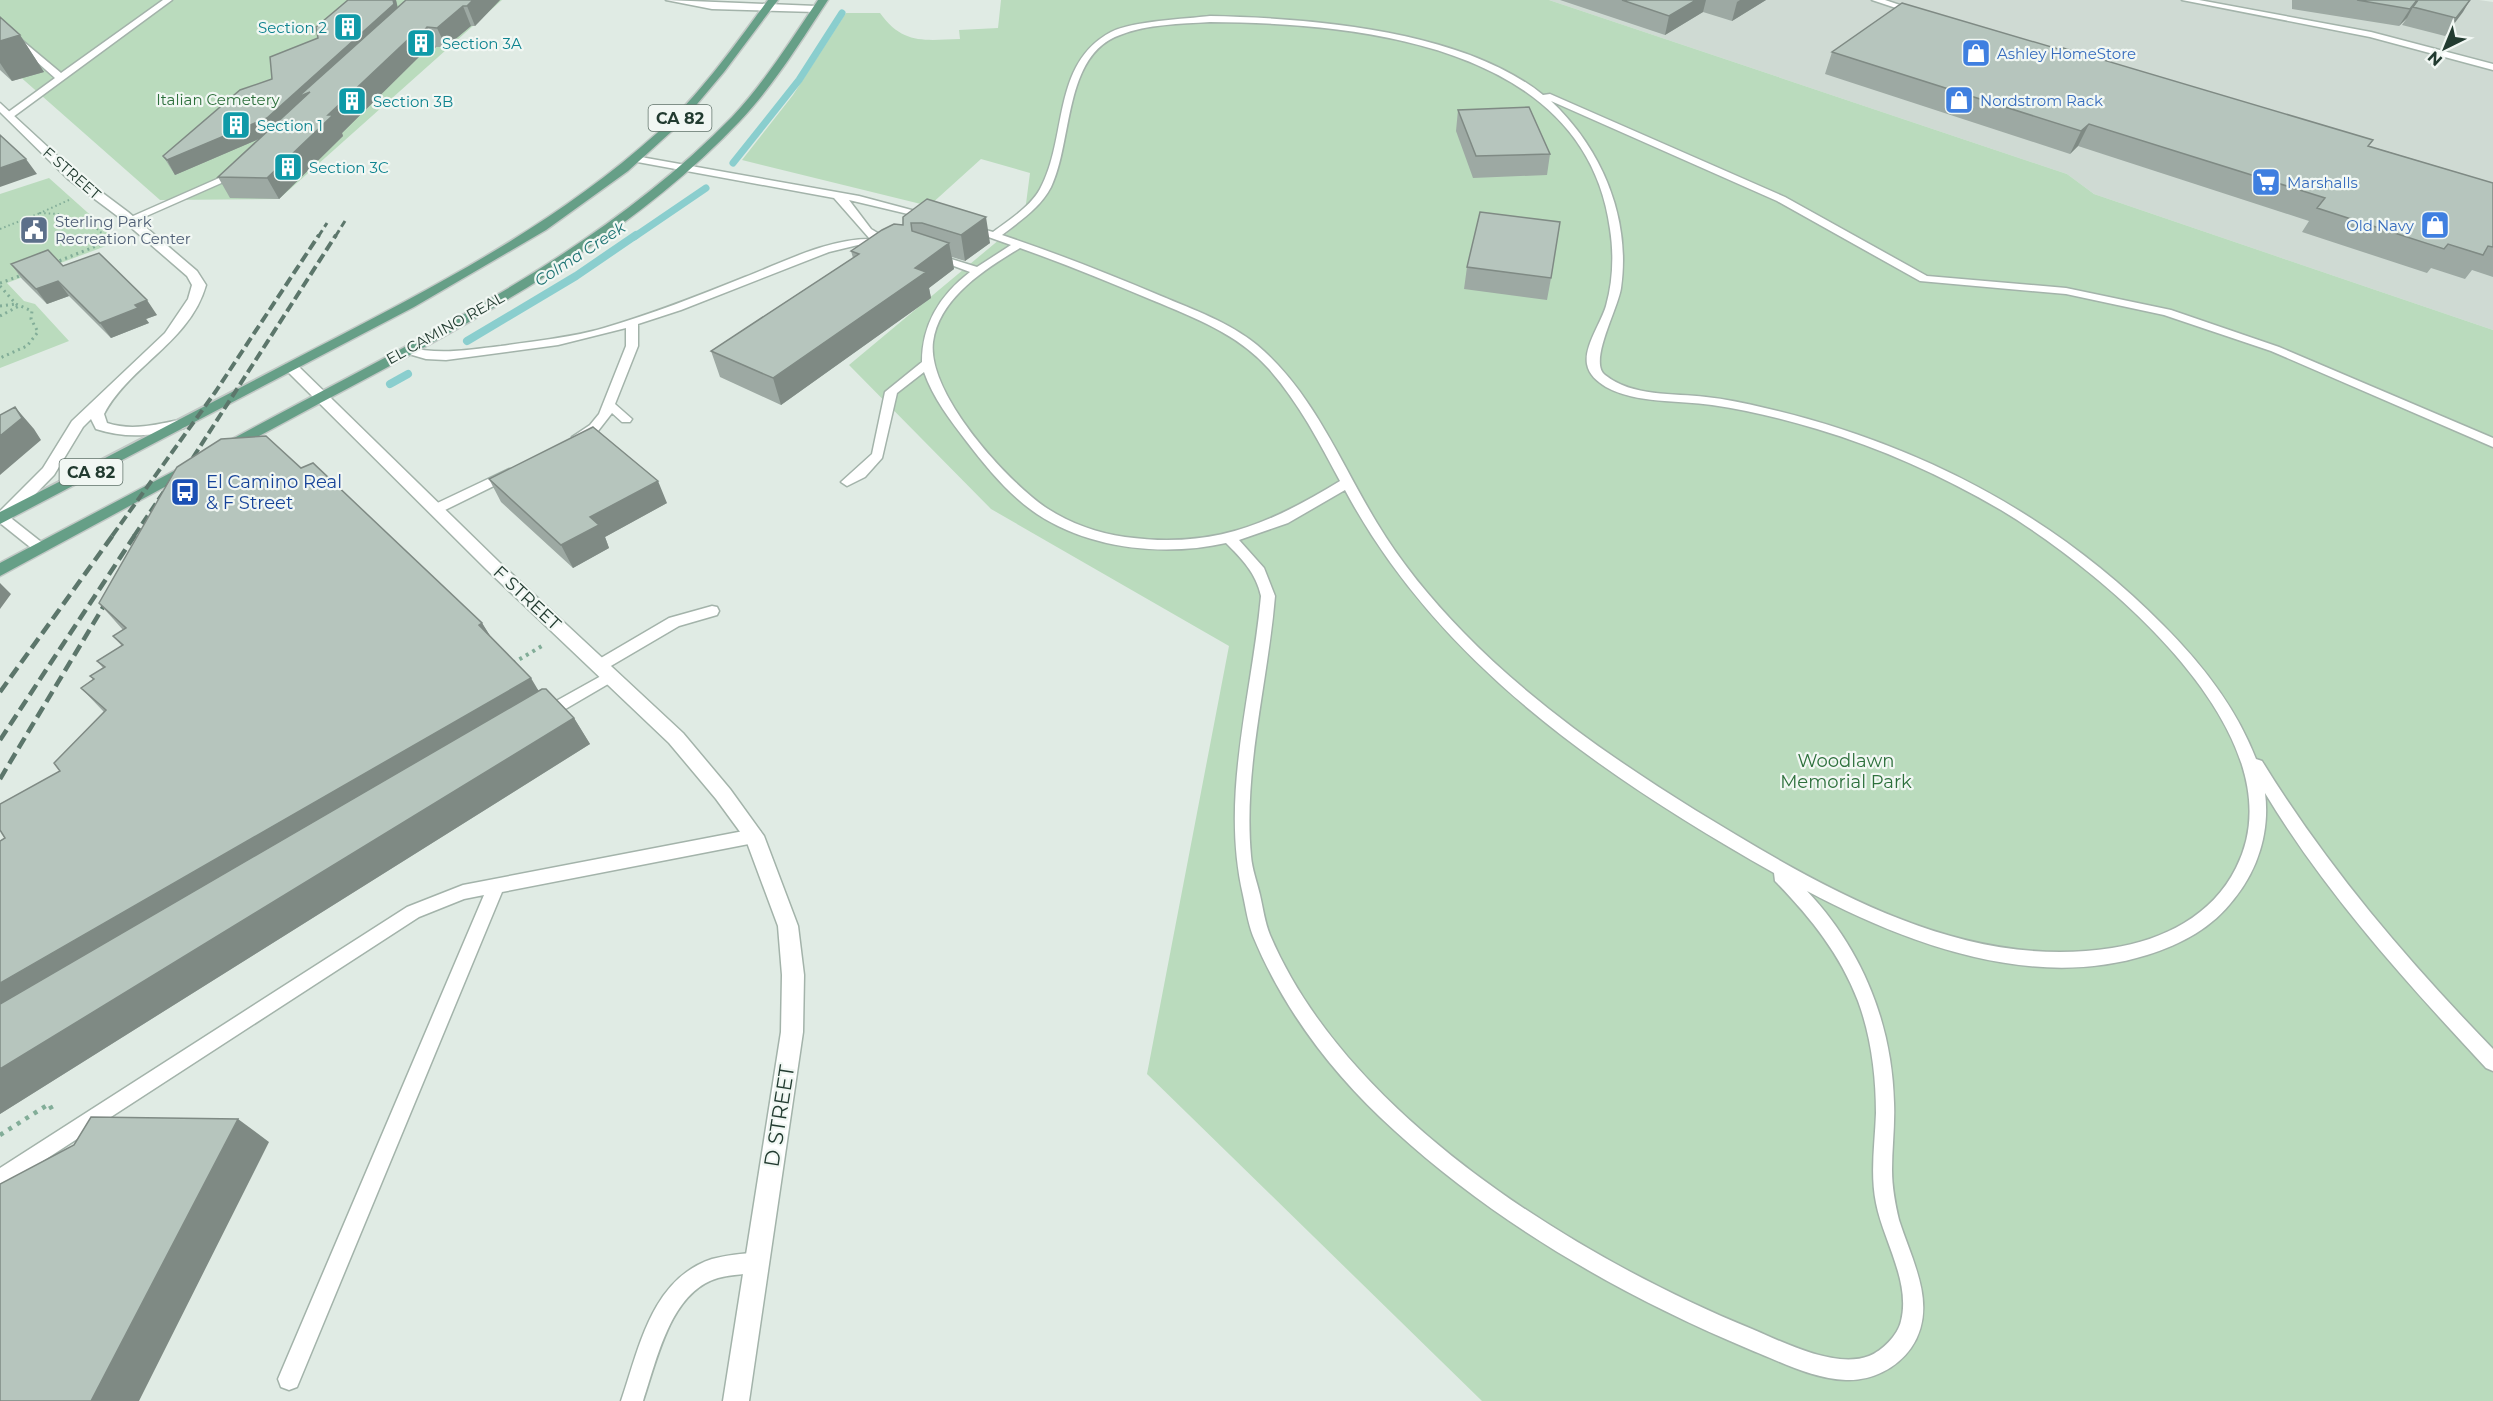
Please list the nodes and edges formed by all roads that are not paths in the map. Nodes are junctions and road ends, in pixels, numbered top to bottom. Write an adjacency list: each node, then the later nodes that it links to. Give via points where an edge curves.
1 (168, 0): 10 (lane)
2 (670, 0): 5 (lane, via 712,6)
3 (1876, 0): 7 (lane)
4 (2186, 0): 9 (lane, via 2371,34)
5 (770, 4): 6 (lane); 13 (main road, CA 82, via 708,87)
6 (820, 5): 15 (main road, EL CAMINO REAL / CA 82, via 755,96)
7 (1932, 17)
8 (0, 25): 10 (lane)
9 (2493, 67)
10 (60, 78): 12 (lane)
11 (1520, 82): 20 (lane, via 1452,49 1337,20 1220,7 1154,17 1105,39 1079,68 1067,99 1056,161 1044,190); 33 (lane, via 1617,129 1781,199 1924,279 2066,291 2176,314 2275,349); 46 (lane, via 1554,108 1573,130 1598,170 1609,201 1617,244 1614,292 1592,364 1602,378 1624,389 1742,406 1831,428 1970,486 2070,550 2133,603 2191,667)
12 (5, 111): 18 (street, F STREET, via 72,176)
13 (635, 159): 15 (lane); 27 (main road, CA 82, via 498,255)
14 (250, 164): 18 (lane, via 242,172)
15 (685, 168): 16 (lane); 25 (main road, EL CAMINO REAL / CA 82, via 565,258)
16 (836, 195): 17 (lane); 24 (lane, via 852,207 863,230 891,243 858,242 826,249)
17 (939, 219)
18 (129, 220): 28 (street, F STREET, via 192,274 199,285 195,299 170,336)
19 (958, 225): 20 (lane)
20 (995, 236): 21 (lane)
21 (1020, 244): 23 (lane); 37 (lane, via 1166,302 1252,346 1298,401)
22 (922, 253): 23 (lane)
23 (978, 271): 26 (lane, via 953,294 937,317 928,346)
24 (632, 324): 25 (lane, via 558,342 457,354 426,355); 30 (lane, via 632,346)
25 (406, 350): 29 (main road, EL CAMINO REAL / CA 82)
26 (928, 363): 36 (lane, via 891,393 878,455); 40 (lane, via 939,391 974,443 1043,512 1084,531 1130,542 1180,544)
27 (291, 366): 29 (street, F STREET); 32 (main road, CA 82)
28 (108, 395): 32 (street, F STREET, via 97,414 100,426 126,432); 39 (street, F STREET, via 77,424 49,471)
29 (321, 397): 38 (street, F STREET); 41 (main road, EL CAMINO REAL / CA 82)
30 (609, 405): 31 (lane); 34 (lane, via 594,428)
31 (626, 419)
32 (179, 425): 39 (main road, CA 82)
33 (2493, 443)
34 (563, 445)
35 (521, 466): 38 (lane)
36 (847, 482)
37 (1345, 484): 40 (lane, via 1292,516); 48 (lane, via 1371,528 1423,599 1499,675 1627,774)
38 (436, 509): 44 (street, F STREET)
39 (1, 519): 41 (lane)
40 (1229, 537): 48 (lane, via 1258,569 1268,596 1242,803 1248,891 1278,974 1315,1033 1342,1066 1406,1128 1490,1194 1576,1251 1665,1301 1762,1344 1831,1369 1850,1371 1882,1362 1905,1339 1914,1306 1908,1271 1884,1198 1885,1102 1876,1034 1855,972 1833,932 1805,899)
41 (40, 548): 42 (main road, EL CAMINO REAL / CA 82)
42 (0, 570)
43 (712, 611): 44 (lane, via 674,622)
44 (605, 671): 45 (lane); 47 (street, F STREET, via 676,738)
45 (534, 721)
46 (2241, 739): 48 (lane, via 2257,787 2259,813 2256,841 2247,866 2234,892 2214,913 2188,931 2144,949 2063,960 1957,945 1883,921); 50 (lane, via 2287,814 2368,924)
47 (754, 836): 49 (lane); 52 (street, D STREET, via 788,926 793,975 792,1032)
48 (1758, 856)
49 (496, 885): 51 (lane, via 463,892 413,912); 53 (lane)
50 (2493, 1062)
51 (0, 1179)
52 (757, 1262): 54 (lane, via 713,1269 683,1288 662,1314); 55 (street, D STREET)
53 (289, 1379)
54 (632, 1401)
55 (736, 1401)

